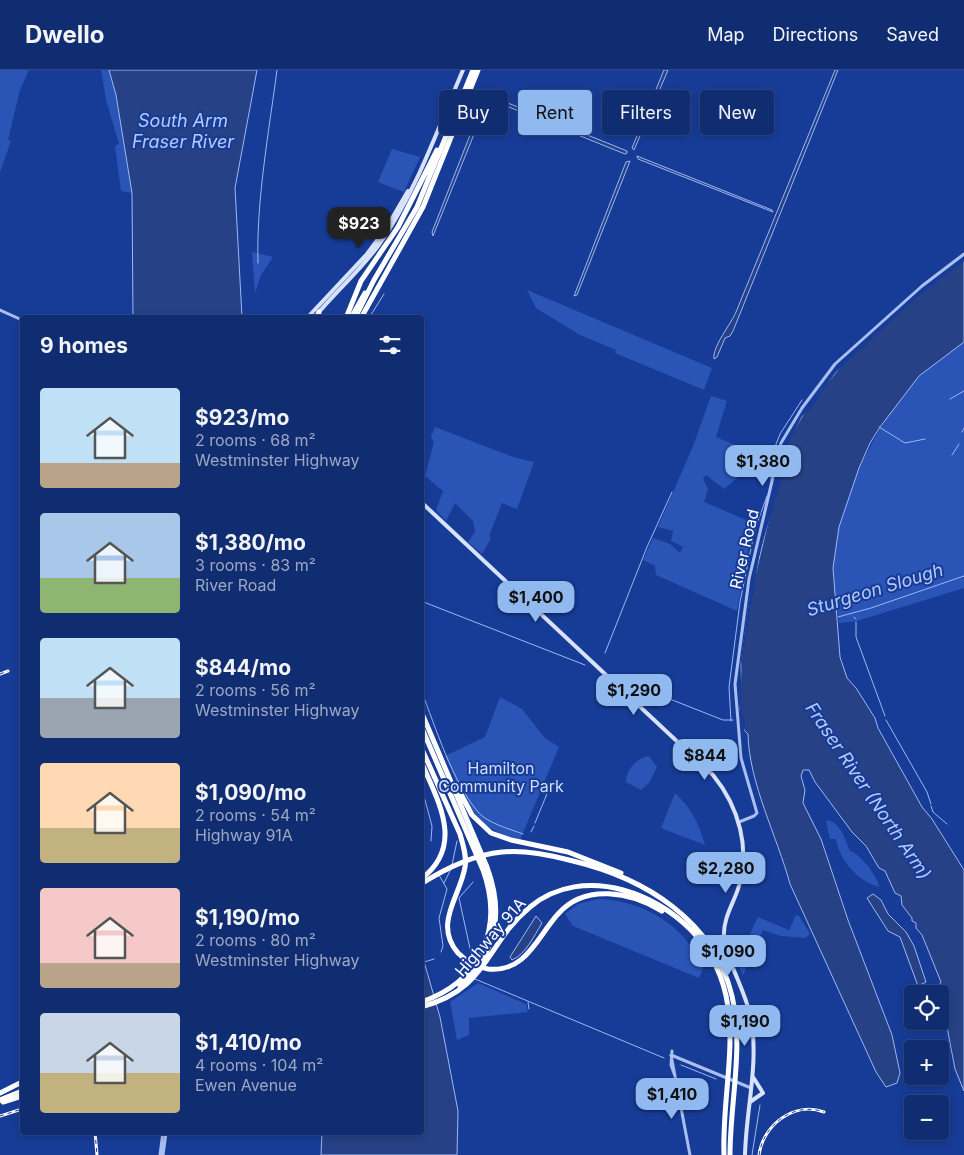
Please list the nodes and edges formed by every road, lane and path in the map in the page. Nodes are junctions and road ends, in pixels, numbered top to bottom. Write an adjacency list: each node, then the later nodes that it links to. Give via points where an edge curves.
1 (463, 70): 7 (main road)
2 (473, 70): 4 (highway)
3 (478, 70): 16 (highway, via 423,208)
4 (465, 90)
5 (446, 135): 13 (highway, via 402,220 361,282)
6 (447, 135): 9 (highway, via 417,207)
7 (414, 182): 11 (main road, via 378,247); 12 (main road, via 367,254)
8 (964, 254): 24 (street, River Road, via 846,353 802,408 781,443 749,580 737,667 735,697 741,758 757,812)
9 (374, 280): 14 (highway); 15 (highway)
10 (0, 310): 17 (street)
11 (319, 314)
12 (310, 315)
13 (347, 315)
14 (352, 315)
15 (356, 315)
16 (363, 315)
17 (20, 319)
18 (424, 505): 24 (main road, via 713,775 729,798)
19 (424, 718): 21 (highway)
20 (424, 733): 28 (highway, via 487,881 491,901)
21 (432, 737): 27 (highway, via 466,805 485,828 511,840 592,860 626,875); 28 (highway, via 495,890 496,917)
22 (424, 754): 29 (highway, via 464,849 464,871 447,925 453,945 468,961 491,969 516,964 534,948 558,913 582,897 609,893 639,899 668,914)
23 (424, 768): 25 (highway, via 446,830 443,850)
24 (739, 822): 37 (main road, via 742,870 724,934 751,1017)
25 (424, 876)
26 (424, 882): 27 (highway, Highway 91A, via 471,859 500,852 523,851 590,865)
27 (647, 889): 35 (highway, Highway 91A, via 690,920 720,962 735,1008)
28 (487, 953): 29 (highway, Highway 91A, via 520,916 542,898 569,888 598,885 633,892 657,904 683,922); 30 (highway, via 459,982); 31 (highway, via 472,975 448,996)
29 (714, 962): 35 (highway, Highway 91A, via 726,992)
30 (424, 1001)
31 (424, 1006)
32 (672, 1053): 33 (street); 34 (street); 36 (street, via 671,1067)
33 (682, 1060): 34 (street); 39 (street)
34 (674, 1063): 36 (street)
35 (732, 1073): 40 (highway, Highway 91A)
36 (675, 1076): 48 (street)
37 (753, 1077): 39 (main road); 45 (main road, via 763,1093)
38 (20, 1085): 42 (highway)
39 (752, 1088): 45 (main road)
40 (730, 1091): 50 (highway, Highway 91A); 51 (highway, Highway 91A)
41 (20, 1092): 44 (highway)
42 (0, 1094)
43 (20, 1096): 44 (highway)
44 (0, 1101)
45 (750, 1102): 52 (main road)
46 (165, 1135): 49 (street)
47 (165, 1135): 49 (street)
48 (689, 1154)
49 (160, 1155)
50 (724, 1155)
51 (730, 1155)
52 (744, 1155)

